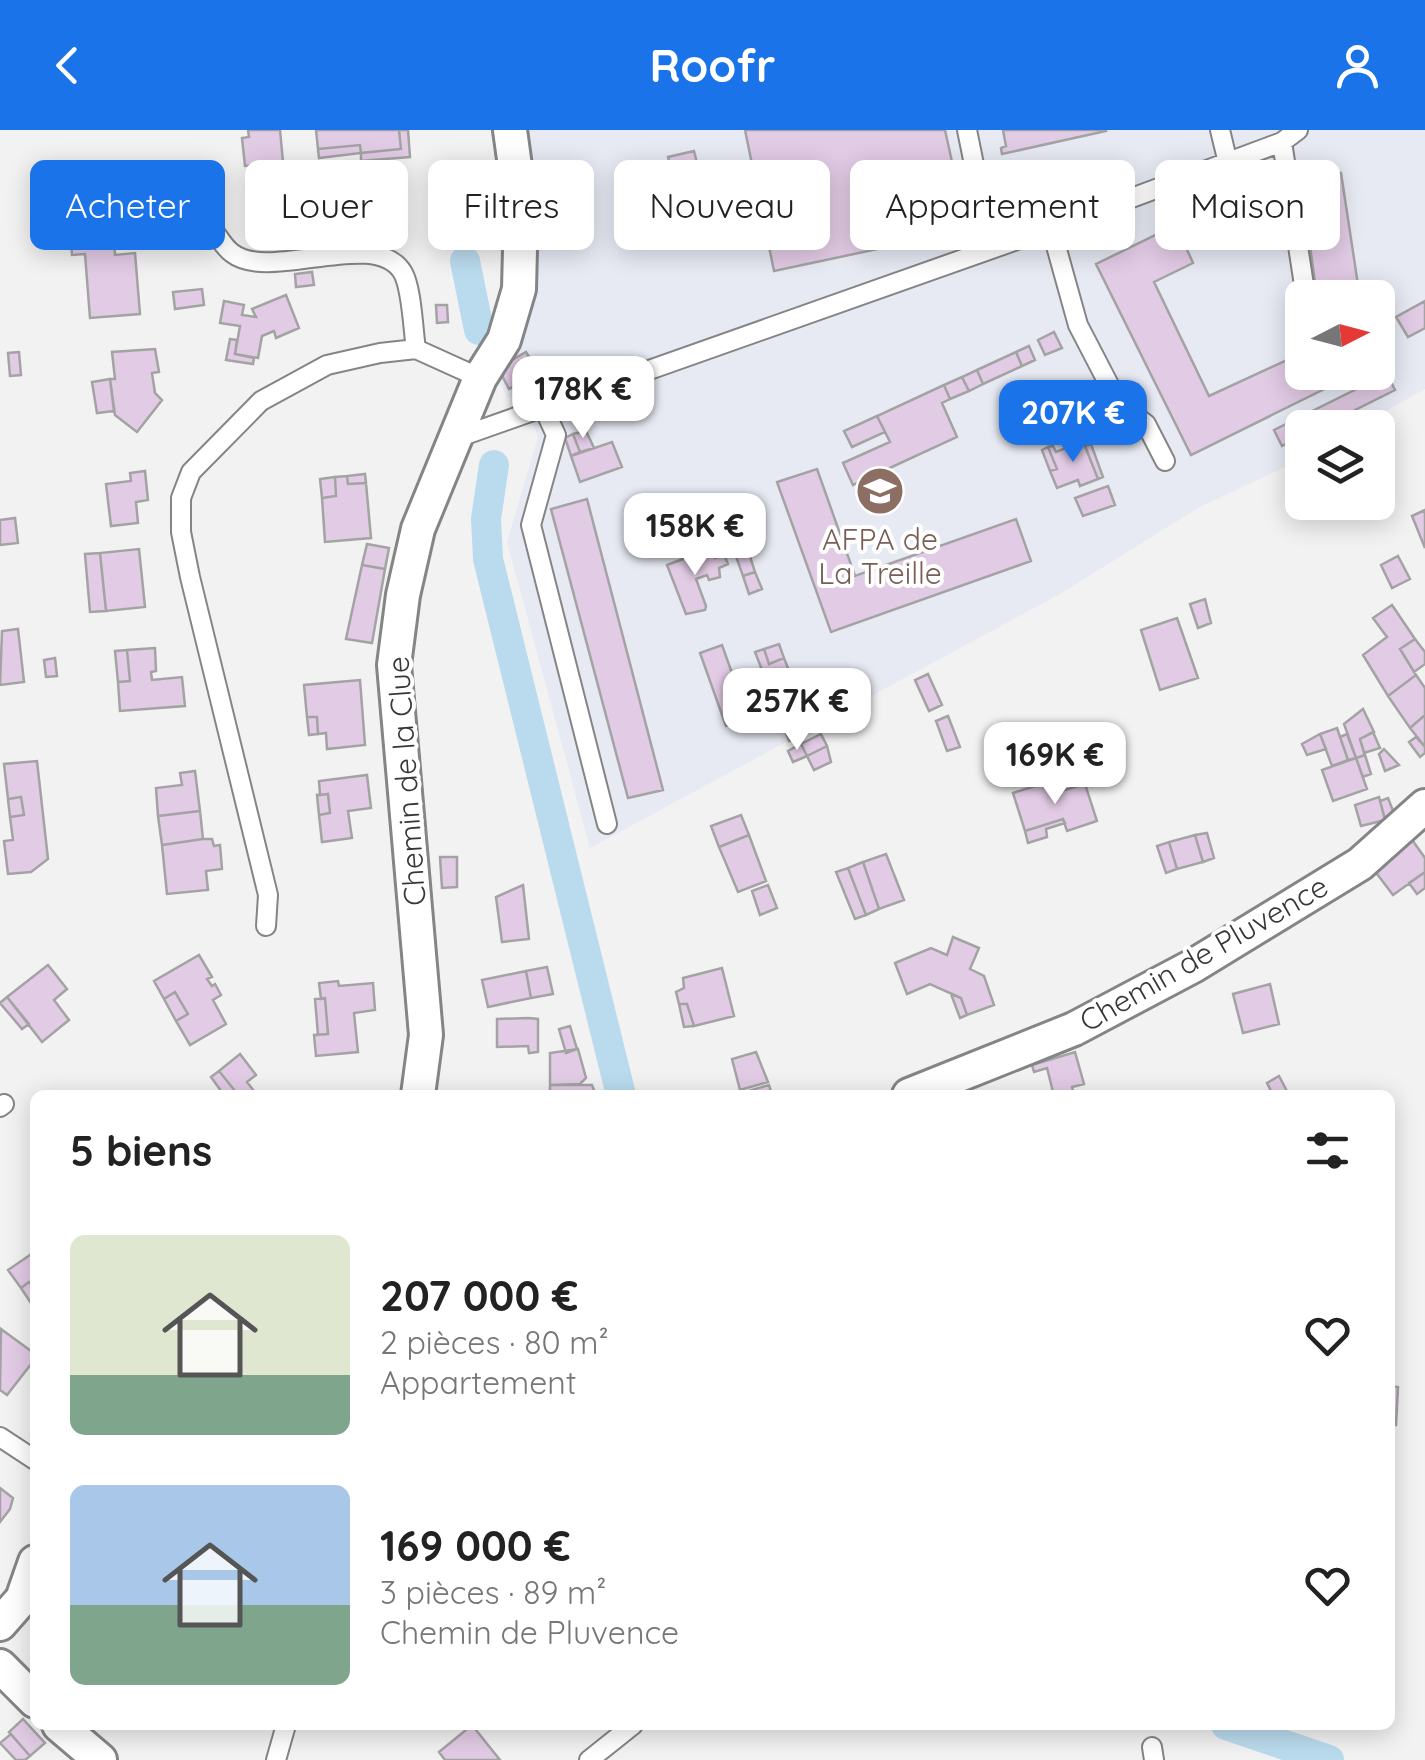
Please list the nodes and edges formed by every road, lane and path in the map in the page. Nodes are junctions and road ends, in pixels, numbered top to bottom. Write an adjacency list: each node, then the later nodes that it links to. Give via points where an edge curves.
1 (510, 130): 14 (street, Chemin de la Clue, via 521,210 519,290 504,340)
2 (967, 130): 6 (lane)
3 (1220, 130): 7 (lane)
4 (1298, 130): 5 (lane)
5 (1282, 142): 8 (lane); 12 (lane)
6 (973, 160)
7 (1227, 160)
8 (1236, 160)
9 (225, 243): 13 (lane, via 231,253 254,261 372,254 392,260 404,274)
10 (986, 250): 15 (lane)
11 (1057, 250): 17 (lane, via 1078,325 1119,404 1146,424)
12 (1303, 280)
13 (416, 349): 14 (lane); 20 (lane, via 328,365 261,401 191,472 181,498 190,577 268,895)
14 (480, 378): 16 (street, Chemin de la Clue)
15 (544, 409): 16 (lane); 19 (lane, via 556,435 531,525)
16 (452, 440): 21 (street, Chemin de la Clue, via 418,529 394,664 426,1034)
17 (1165, 460)
18 (1425, 806): 22 (street, Chemin de Pluvence, via 1360,864 1193,966 1074,1029)
19 (607, 824)
20 (266, 926)
21 (419, 1090)
22 (922, 1090)
23 (0, 1437): 24 (lane)
24 (30, 1457)
25 (30, 1576): 26 (street, via 22,1599)
26 (0, 1624)
27 (0, 1666): 28 (street)
28 (30, 1696)
29 (65, 1730): 32 (street)
30 (285, 1730): 33 (lane)
31 (628, 1730): 34 (lane)
32 (100, 1760)
33 (276, 1760)
34 (589, 1760)

